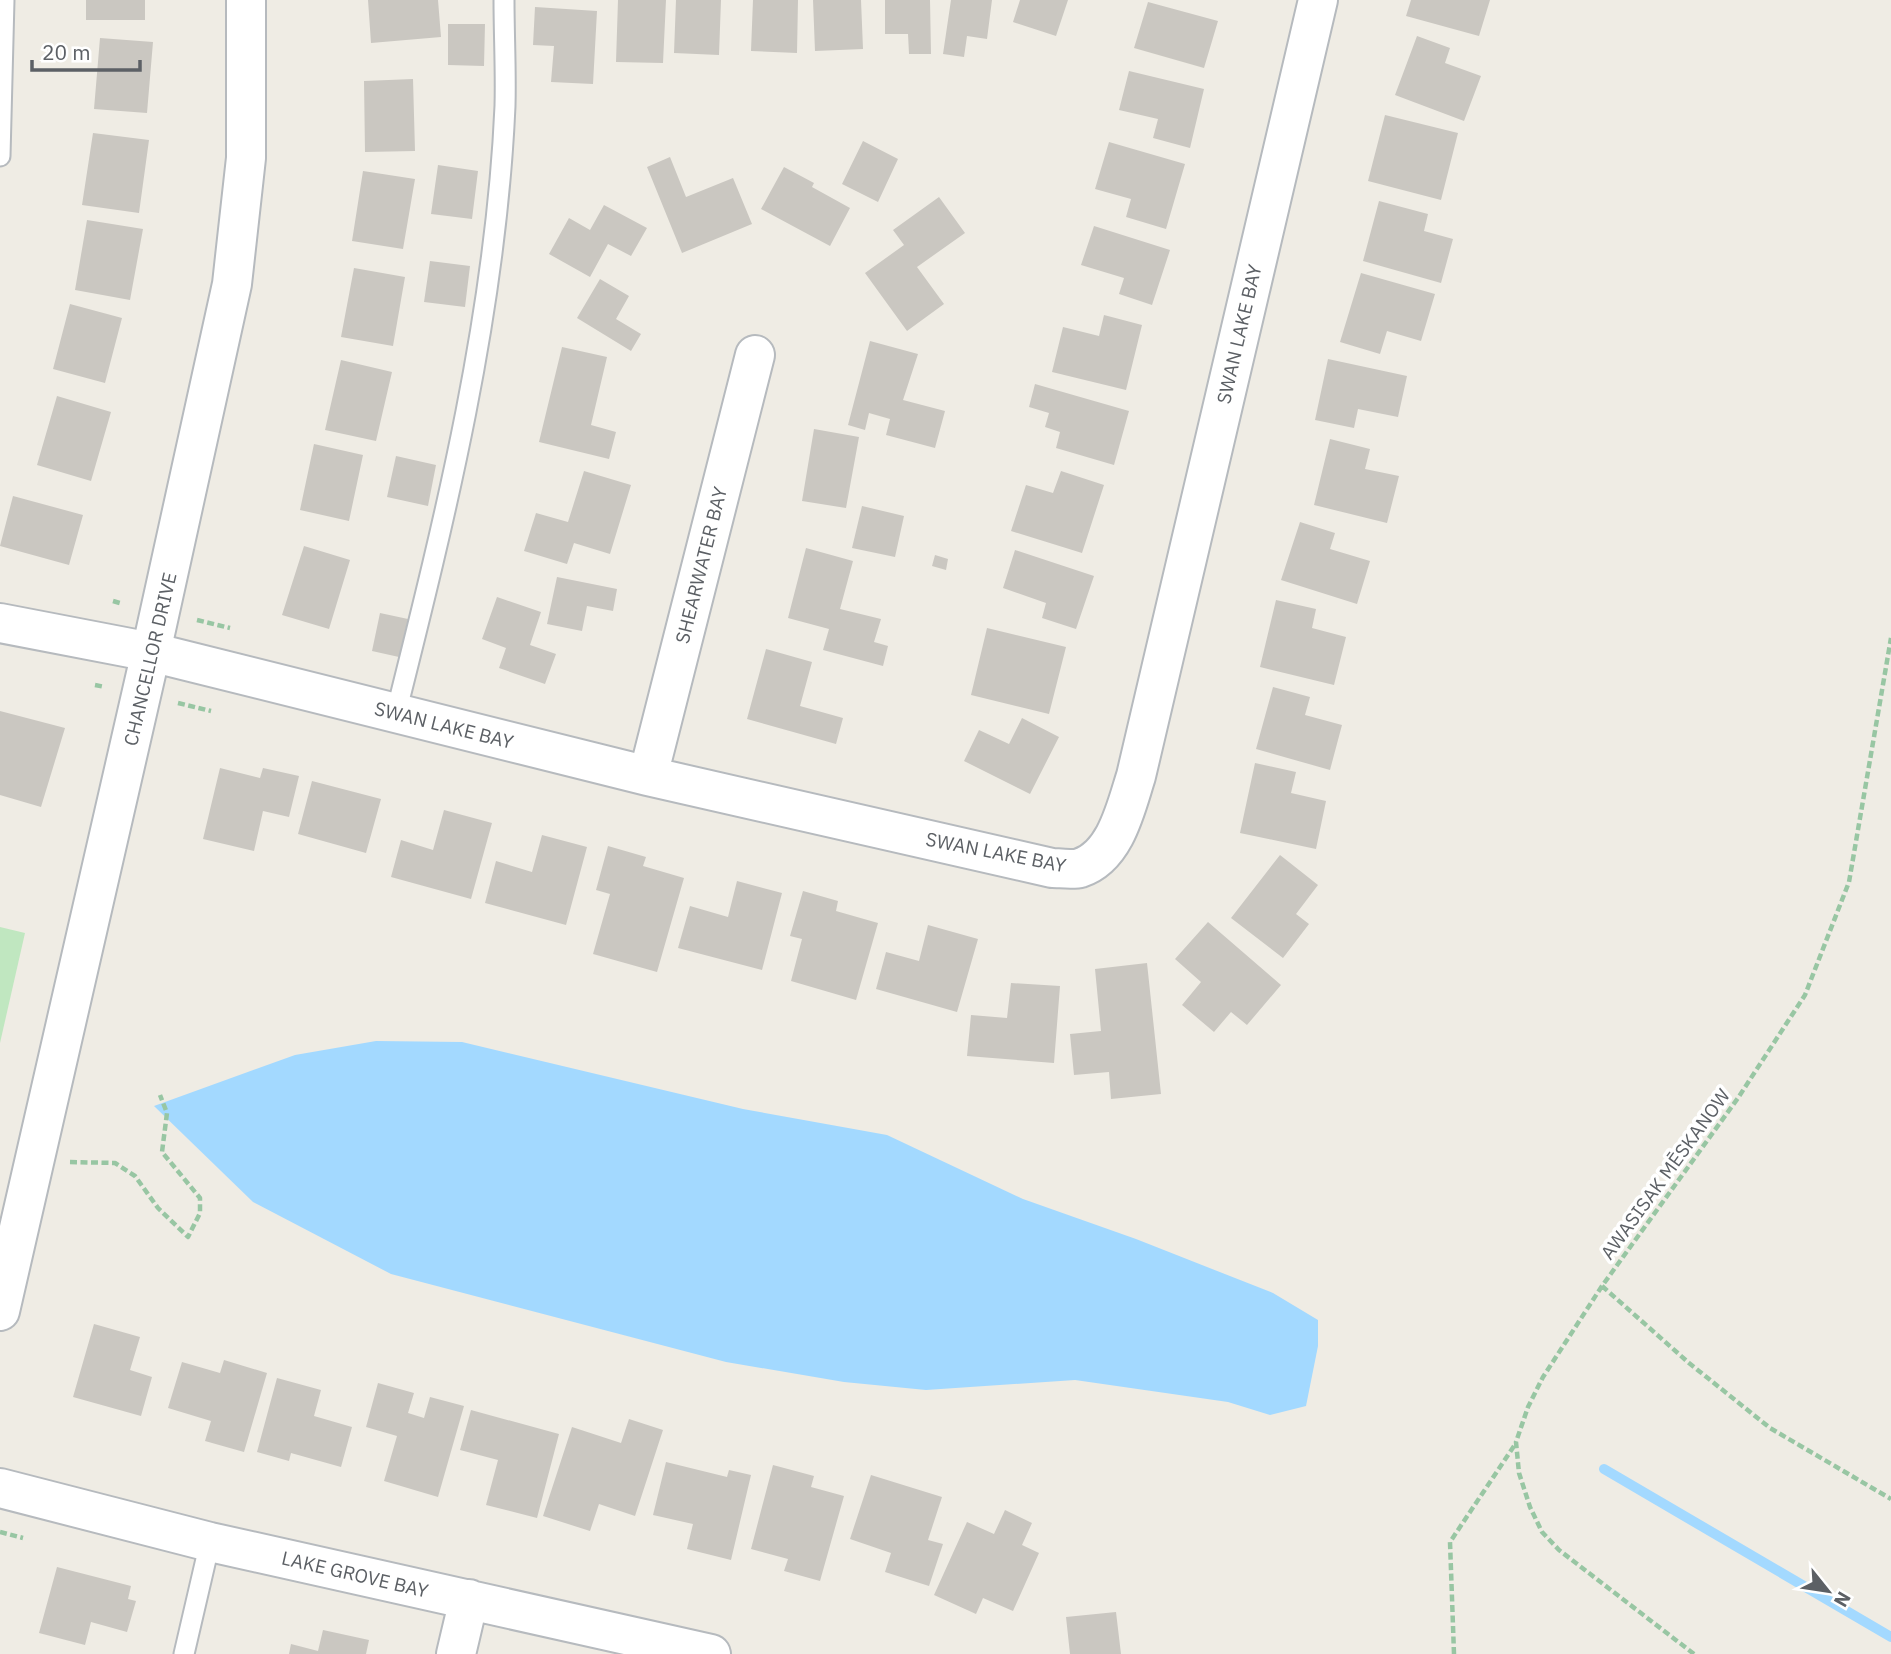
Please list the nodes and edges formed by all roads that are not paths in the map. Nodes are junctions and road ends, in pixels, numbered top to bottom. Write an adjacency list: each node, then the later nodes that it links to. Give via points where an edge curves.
1 (4, 0): 5 (lane)
2 (246, 0): 8 (street, CHANCELLOR DRIVE, via 246,158 232,284)
3 (503, 0): 9 (lane, via 505,106 495,222 473,379 440,539)
4 (1318, 0): 10 (street, SWAN LAKE BAY, via 1136,776 1122,820 1102,853 1079,868 1052,868)
5 (0, 156)
6 (754, 355): 10 (street, SHEARWATER BAY)
7 (0, 623): 8 (street, SWAN LAKE BAY)
8 (152, 652): 9 (street, SWAN LAKE BAY); 11 (street, CHANCELLOR DRIVE)
9 (396, 713): 10 (street, SWAN LAKE BAY)
10 (648, 776)
11 (0, 1311)
12 (0, 1488): 13 (street, LAKE GROVE BAY)
13 (210, 1542): 14 (street, LAKE GROVE BAY); 15 (lane)
14 (469, 1599): 16 (street); 17 (street, LAKE GROVE BAY)
15 (184, 1654)
16 (456, 1654)
17 (711, 1654)

